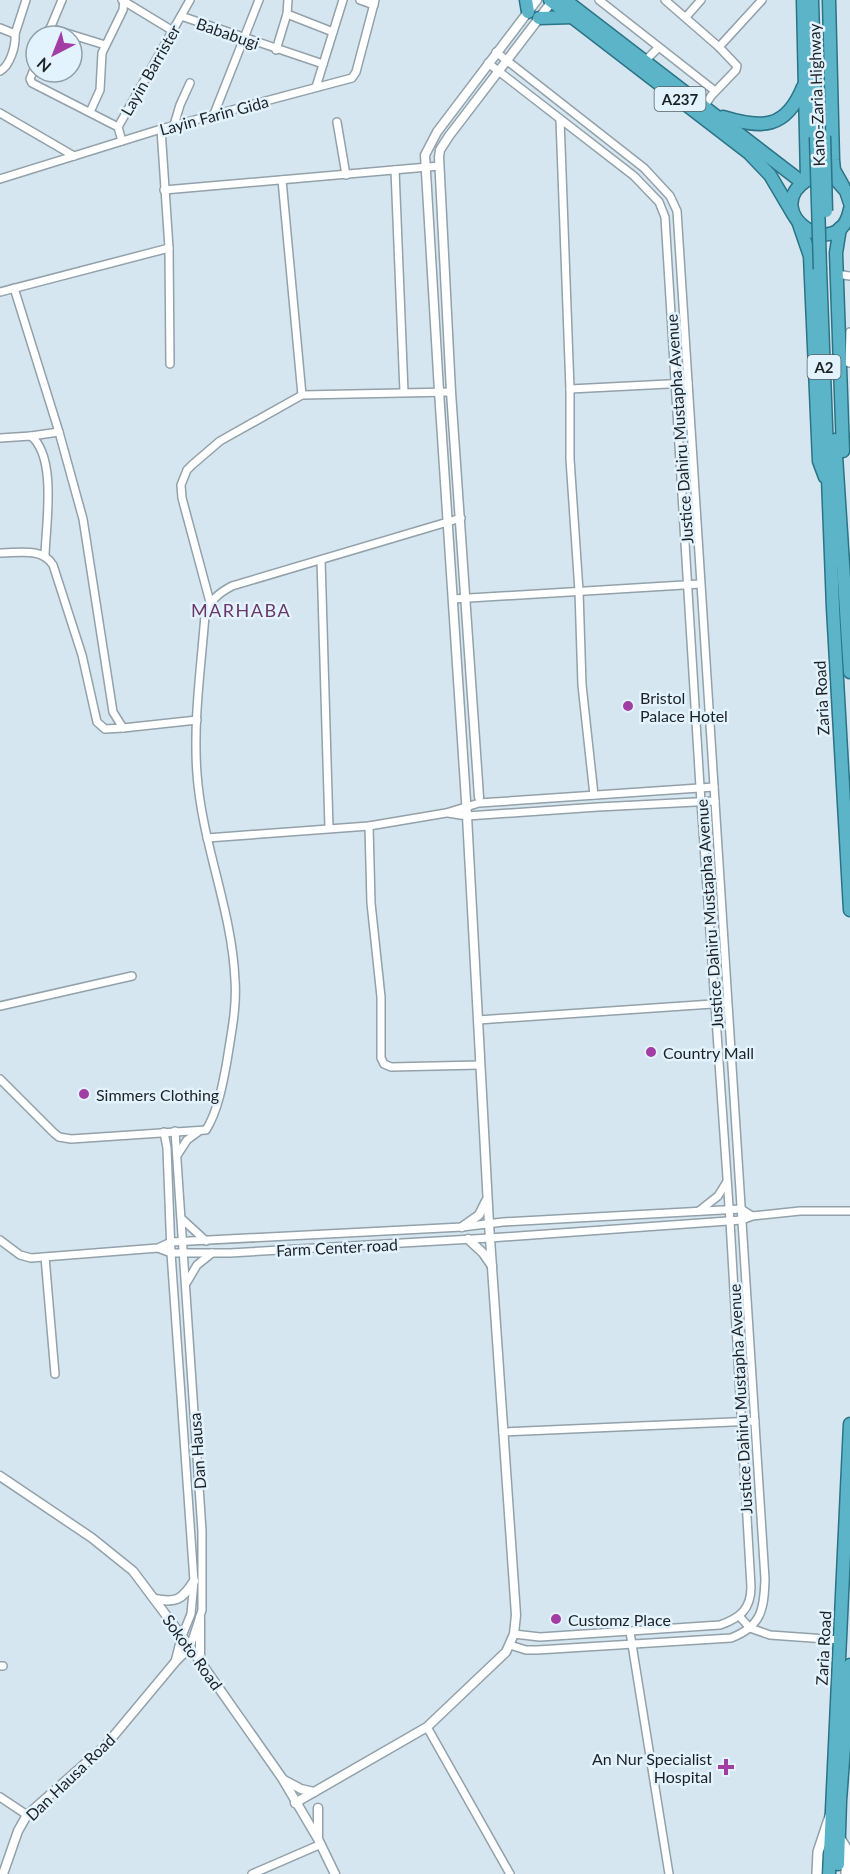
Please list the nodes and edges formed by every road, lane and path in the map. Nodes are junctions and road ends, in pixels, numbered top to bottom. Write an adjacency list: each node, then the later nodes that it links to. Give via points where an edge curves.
1 (26, 0): 31 (street)
2 (62, 0): 27 (street)
3 (123, 0): 29 (street); 34 (street, via 123,10)
4 (190, 0): 23 (street, Layin Barrister)
5 (259, 0): 33 (street)
6 (288, 0): 22 (street)
7 (343, 0): 30 (street)
8 (360, 0): 20 (street)
9 (537, 0): 21 (street)
10 (566, 0): 40 (highway, A237)
11 (598, 0): 36 (street)
12 (665, 0): 25 (street)
13 (701, 0): 25 (street)
14 (762, 0): 35 (street)
15 (803, 0): 46 (highway, Kano-Zaria Highway)
16 (812, 0): 60 (highway, A2)
17 (821, 0): 60 (highway, A2)
18 (829, 0): 71 (highway, Kano-Zaria Highway, via 833,160)
19 (552, 1): 24 (highway, A237); 26 (street)
20 (374, 2): 48 (street, Layin Farin Gida, via 355,75)
21 (527, 6): 38 (street)
22 (287, 14): 30 (street); 37 (street)
23 (181, 16): 29 (street, Layin Barrister); 33 (street, Bababugi)
24 (573, 17): 26 (highway); 76 (highway, A237, via 749,153 770,175)
25 (686, 17): 35 (street)
26 (539, 18): 39 (street)
27 (53, 24)
28 (0, 28): 31 (street)
29 (172, 31): 58 (street, Layin Barrister)
30 (333, 32): 42 (street)
31 (15, 34): 43 (street, via 16,42)
32 (84, 38): 34 (street)
33 (244, 39): 37 (street, Bababugi); 53 (street)
34 (105, 45): 52 (street, via 100,90)
35 (719, 47): 49 (street, via 737,68)
36 (658, 48): 40 (street); 49 (street)
37 (276, 50): 42 (street, Bababugi)
38 (496, 52): 39 (street); 41 (street)
39 (507, 61): 44 (street); 72 (street, via 644,168)
40 (645, 61): 50 (highway, A237)
41 (488, 63): 44 (street, Justice Dahiru Mustapha Avenue); 64 (street, via 431,142 425,154)
42 (323, 64): 48 (street)
43 (0, 72)
44 (499, 72): 55 (street, Justice Dahiru Mustapha Avenue); 63 (street, via 445,143)
45 (190, 83): 57 (street)
46 (805, 83): 54 (highway, via 794,106 774,122 748,124); 69 (highway, Kano-Zaria Highway)
47 (34, 84): 52 (street)
48 (316, 87): 53 (street, Layin Farin Gida)
49 (715, 91): 50 (street)
50 (704, 107): 54 (highway, A237)
51 (0, 112): 62 (street)
52 (90, 112): 58 (street)
53 (214, 114): 57 (street, Layin Farin Gida)
54 (717, 115): 69 (highway, A237)
55 (560, 119): 73 (street, Justice Dahiru Mustapha Avenue, via 634,176); 88 (street)
56 (337, 122): 66 (street)
57 (174, 125): 59 (street, Layin Farin Gida)
58 (118, 127): 61 (street, Layin Barrister)
59 (161, 129): 61 (street, Layin Farin Gida); 70 (street)
60 (820, 137): 79 (highway, A2, bridge)
61 (122, 141): 62 (street, Layin Farin Gida)
62 (74, 156): 67 (street, Layin Farin Gida)
63 (439, 166): 64 (street); 91 (street)
64 (425, 167): 65 (street); 90 (street)
65 (395, 170): 66 (street); 89 (street)
66 (346, 175): 68 (street)
67 (0, 179)
68 (282, 180): 70 (street); 92 (street)
69 (805, 182): 71 (highway, via 822,177 837,181); 76 (highway, via 794,196)
70 (164, 190): 78 (street)
71 (846, 191): 74 (highway, Kano-Zaria Highway)
72 (670, 196): 73 (street); 86 (street, via 680,233)
73 (659, 202): 87 (street, Justice Dahiru Mustapha Avenue, via 668,244)
74 (850, 204)
75 (850, 210): 77 (highway, Zaria Road)
76 (796, 219): 77 (highway, via 805,230 823,235); 97 (highway, Zaria Road / A2, via 810,256 819,461 822,473)
77 (845, 226): 79 (highway, Zaria Road / A2)
78 (169, 248): 81 (street); 85 (street)
79 (828, 271): 80 (street); 84 (highway, Zaria Road / A2); 97 (highway, Zaria Road / A2)
80 (850, 276)
81 (14, 288): 82 (street); 94 (street)
82 (0, 292)
83 (850, 332): 84 (street)
84 (846, 363): 93 (highway, Zaria Road / A2)
85 (170, 364)
86 (688, 383): 87 (street); 106 (street)
87 (676, 384): 88 (street); 105 (street, Justice Dahiru Mustapha Avenue)
88 (570, 389): 107 (street, via 570,459)
89 (404, 392): 90 (street); 92 (street)
90 (439, 392): 91 (street); 100 (street)
91 (451, 392): 99 (street)
92 (302, 395): 110 (street, via 220,441 183,477 182,498)
93 (846, 429): 97 (highway, Zaria Road / A2, via 843,464)
94 (59, 432): 95 (street); 116 (street, via 83,519 112,703)
95 (31, 436): 96 (street); 102 (street, via 41,447 46,463)
96 (0, 438)
97 (834, 484): 98 (highway, Zaria Road / A2); 129 (highway, Zaria Road / A2, via 832,608)
98 (845, 512): 104 (highway, Zaria Road / A2)
99 (461, 518): 100 (street); 109 (street)
100 (448, 520): 103 (street); 108 (street)
101 (0, 553): 102 (street)
102 (45, 555): 116 (street, via 53,565 82,655 97,722 105,729)
103 (321, 560): 110 (street, via 232,586); 127 (street)
104 (847, 574): 111 (highway, Zaria Road / A2)
105 (689, 584): 106 (street); 107 (street); 117 (street, Justice Dahiru Mustapha Avenue)
106 (700, 584): 118 (street)
107 (579, 591): 109 (street); 119 (street, via 582,685)
108 (453, 598): 109 (street); 123 (street)
109 (465, 598): 120 (street)
110 (210, 602): 115 (street, via 205,615)
111 (848, 611): 112 (highway, Zaria Road / A2)
112 (849, 641): 113 (highway, Zaria Road / A2)
113 (850, 662): 114 (highway, Zaria Road / A2)
114 (850, 672)
115 (197, 720): 116 (street); 128 (street, via 197,773)
116 (123, 728)
117 (700, 787): 118 (street); 119 (street); 121 (street, Justice Dahiru Mustapha Avenue)
118 (714, 787): 122 (street)
119 (594, 795): 123 (street)
120 (479, 797)
121 (701, 801): 122 (street); 125 (street); 131 (street, Justice Dahiru Mustapha Avenue)
122 (715, 801): 132 (street)
123 (466, 806): 124 (street); 125 (street)
124 (446, 813): 125 (street); 126 (street)
125 (467, 816): 134 (street)
126 (369, 826): 127 (street); 135 (street, via 371,903 381,997 381,1058 391,1067)
127 (329, 828): 128 (street)
128 (207, 838): 139 (street, via 228,925 236,1010 211,1123)
129 (850, 910)
130 (132, 976): 133 (street)
131 (715, 1002): 132 (street); 134 (street); 141 (street, Justice Dahiru Mustapha Avenue)
132 (727, 1003): 143 (street)
133 (0, 1006)
134 (478, 1020): 135 (street)
135 (480, 1065): 142 (street)
136 (0, 1079): 138 (street, via 59,1137)
137 (175, 1131): 138 (street); 139 (street); 140 (street, Dan Hausa)
138 (164, 1132): 157 (street, Dan Hausa)
139 (198, 1132): 140 (street)
140 (178, 1154): 148 (street, Dan Hausa)
141 (726, 1183): 144 (street, Justice Dahiru Mustapha Avenue); 146 (street, via 718,1196)
142 (488, 1195): 151 (street); 152 (street, via 483,1211)
143 (741, 1209): 144 (street); 147 (street); 149 (street)
144 (728, 1210): 146 (street); 150 (street, Justice Dahiru Mustapha Avenue)
145 (850, 1210): 147 (street, Farm Center road)
146 (698, 1212): 151 (street)
147 (752, 1216): 149 (street, Farm Center road)
148 (182, 1220): 156 (street); 158 (street, Dan Hausa)
149 (742, 1220): 150 (street, Farm Center road); 168 (street)
150 (729, 1221): 153 (street, Farm Center road); 167 (street, Justice Dahiru Mustapha Avenue)
151 (489, 1224): 152 (street); 153 (street)
152 (462, 1227): 156 (street)
153 (490, 1238): 155 (street, Farm Center road); 164 (street)
154 (0, 1239): 163 (street, via 20,1255)
155 (468, 1239): 162 (street, Farm Center road); 164 (street)
156 (206, 1241): 158 (street)
157 (171, 1242): 158 (street); 159 (street); 160 (street, Dan Hausa)
158 (183, 1242): 161 (street, Dan Hausa)
159 (158, 1248): 160 (street); 163 (street)
160 (171, 1253): 161 (street, Farm Center road); 172 (street, Dan Hausa)
161 (184, 1253): 162 (street, Farm Center road); 165 (street, Dan Hausa)
162 (212, 1253): 165 (street, via 197,1265)
163 (45, 1257): 166 (street)
164 (493, 1268): 170 (street)
165 (186, 1285): 175 (street, Dan Hausa, via 202,1531)
166 (54, 1374)
167 (741, 1420): 168 (street); 170 (street); 174 (street, Justice Dahiru Mustapha Avenue, via 751,1598)
168 (755, 1420): 176 (street, via 765,1579 760,1616)
169 (850, 1424): 180 (highway, Zaria Road)
170 (504, 1432): 178 (street)
171 (0, 1476): 173 (street, Sokoto Road, via 106,1548 133,1571)
172 (194, 1581): 173 (street, via 176,1600); 179 (street, Dan Hausa, via 191,1614)
173 (155, 1599): 179 (street, Sokoto Road)
174 (740, 1617): 176 (street); 177 (street, via 720,1625)
175 (200, 1618): 183 (street, Dan Hausa); 185 (street)
176 (750, 1628): 180 (street, via 788,1638); 182 (street, via 731,1638)
177 (630, 1632): 178 (street, via 540,1637); 182 (street)
178 (514, 1634): 181 (street)
179 (182, 1636): 183 (street, Sokoto Road); 184 (street)
180 (840, 1640): 194 (highway, Zaria Road)
181 (510, 1645): 182 (street, via 526,1650); 187 (street)
182 (632, 1646): 203 (street)
183 (190, 1647): 184 (street, Dan Hausa Road); 185 (street, Sokoto Road)
184 (176, 1661): 195 (street, Dan Hausa Road, via 106,1745)
185 (200, 1661): 188 (street, Sokoto Road)
186 (850, 1665): 191 (highway, Zaria Road)
187 (427, 1727): 189 (street); 202 (street)
188 (282, 1778): 189 (street); 192 (street, Sokoto Road)
189 (314, 1792): 192 (street)
190 (0, 1797): 195 (street)
191 (845, 1801): 196 (highway, Zaria Road)
192 (295, 1803): 197 (street, Sokoto Road)
193 (318, 1808): 197 (street)
194 (831, 1813): 204 (main road, via 820,1844); 205 (highway, Zaria Road)
195 (27, 1815): 199 (street, Dan Hausa Road)
196 (839, 1837): 198 (main road); 206 (highway, Zaria Road)
197 (318, 1842): 200 (street); 201 (street, Sokoto Road)
198 (848, 1853): 207 (main road)
199 (3, 1874)
200 (252, 1874)
201 (335, 1874)
202 (510, 1874)
203 (669, 1874)
204 (817, 1874)
205 (829, 1874)
206 (837, 1874)
207 (846, 1874)

